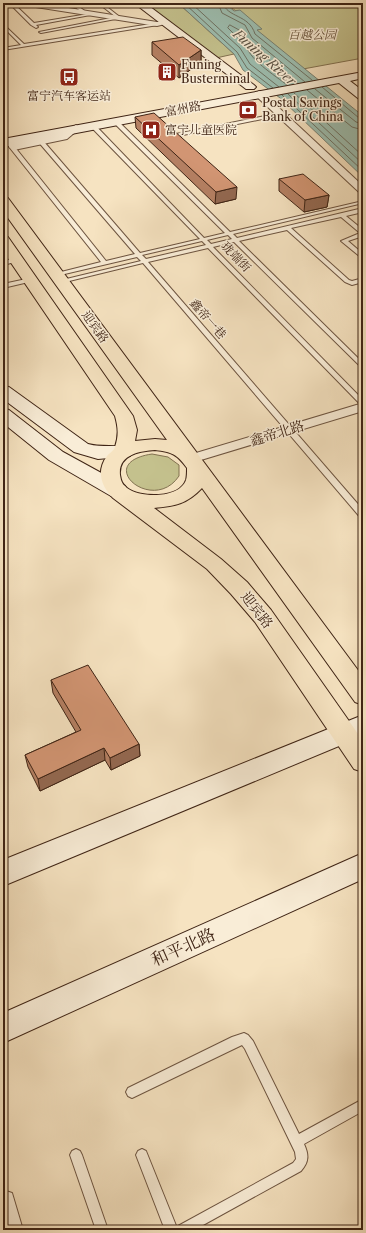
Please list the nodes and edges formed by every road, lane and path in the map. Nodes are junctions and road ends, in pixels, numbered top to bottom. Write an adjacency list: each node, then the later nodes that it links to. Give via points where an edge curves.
1 (11, 3): 10 (lane)
2 (24, 3): 6 (street)
3 (72, 3): 6 (lane)
4 (100, 3): 8 (lane)
5 (139, 3): 9 (main road)
6 (84, 12): 7 (street)
7 (94, 14): 8 (street); 10 (lane)
8 (119, 18): 9 (street); 12 (lane)
9 (161, 23): 13 (lane); 19 (main road)
10 (32, 24): 12 (lane)
11 (3, 25): 14 (lane)
12 (41, 32): 13 (lane)
13 (50, 41): 14 (lane)
14 (23, 46): 15 (lane)
15 (3, 49)
16 (363, 66): 19 (main road, 富州路)
17 (363, 75): 18 (main road, 富州路)
18 (341, 79): 19 (main road, 富州路); 20 (main road)
19 (255, 91): 21 (street); 22 (main road, 富州路); 26 (main road, 富州路)
20 (362, 96)
21 (280, 114): 27 (lane, via 175,136); 28 (street)
22 (116, 122): 23 (main road, 富州路); 35 (lane, 珑端街)
23 (94, 126): 25 (main road, 富州路); 37 (lane, 珑端街)
24 (76, 128): 26 (street, via 64,137)
25 (37, 137): 26 (main road, 富州路); 40 (lane, 鑫帝一巷)
26 (7, 141): 44 (lane)
27 (182, 143)
28 (363, 191)
29 (3, 201): 45 (main road, 迎宾路)
30 (363, 202): 35 (lane)
31 (363, 210): 32 (lane)
32 (342, 215): 33 (lane); 34 (lane)
33 (288, 228): 38 (lane); 47 (lane, via 347,281 352,283)
34 (363, 233): 41 (lane, via 344,240)
35 (229, 234): 37 (lane); 38 (lane, 珑端街)
36 (3, 240): 42 (main road, 迎宾路)
37 (204, 240): 39 (lane, 珑端街); 40 (lane)
38 (236, 240): 39 (lane); 49 (lane, 珑端街)
39 (210, 246): 43 (lane); 51 (lane, 珑端街)
40 (139, 255): 43 (lane, 鑫帝一巷); 44 (lane)
41 (363, 257)
42 (10, 261): 46 (main road, 迎宾路)
43 (144, 261): 45 (lane); 53 (lane, 鑫帝一巷)
44 (105, 263): 45 (lane)
45 (58, 277): 55 (main road, 迎宾路)
46 (31, 280): 48 (lane); 54 (main road, 迎宾路, via 124,416 128,430)
47 (363, 280)
48 (3, 286)
49 (363, 366)
50 (3, 391): 54 (main road, via 81,448 98,453)
51 (363, 406): 53 (street, 鑫帝北路)
52 (3, 414): 56 (main road, via 56,456)
53 (289, 430): 55 (street, 鑫帝北路); 57 (lane, 鑫帝一巷)
54 (123, 452): 55 (main road, 迎宾路, via 141,445 172,446); 56 (main road, 迎宾路, via 109,470 112,484)
55 (192, 460): 56 (main road, via 196,481 186,493 167,501 135,500); 58 (main road, 迎宾路)
56 (118, 491): 60 (main road, 迎宾路, via 214,564 240,588 263,616)
57 (363, 515)
58 (363, 695)
59 (363, 725): 62 (main road)
60 (363, 761)
61 (363, 866): 63 (main road, 和平北路)
62 (3, 873)
63 (3, 1028)
64 (132, 1092): 66 (lane, via 244,1039)
65 (363, 1105): 66 (lane)
66 (296, 1142): 73 (lane, via 302,1156 302,1161 297,1167)
67 (76, 1155): 71 (lane)
68 (142, 1155): 72 (lane)
69 (3, 1202): 70 (street)
70 (11, 1230)
71 (102, 1230)
72 (171, 1230)
73 (182, 1230)

